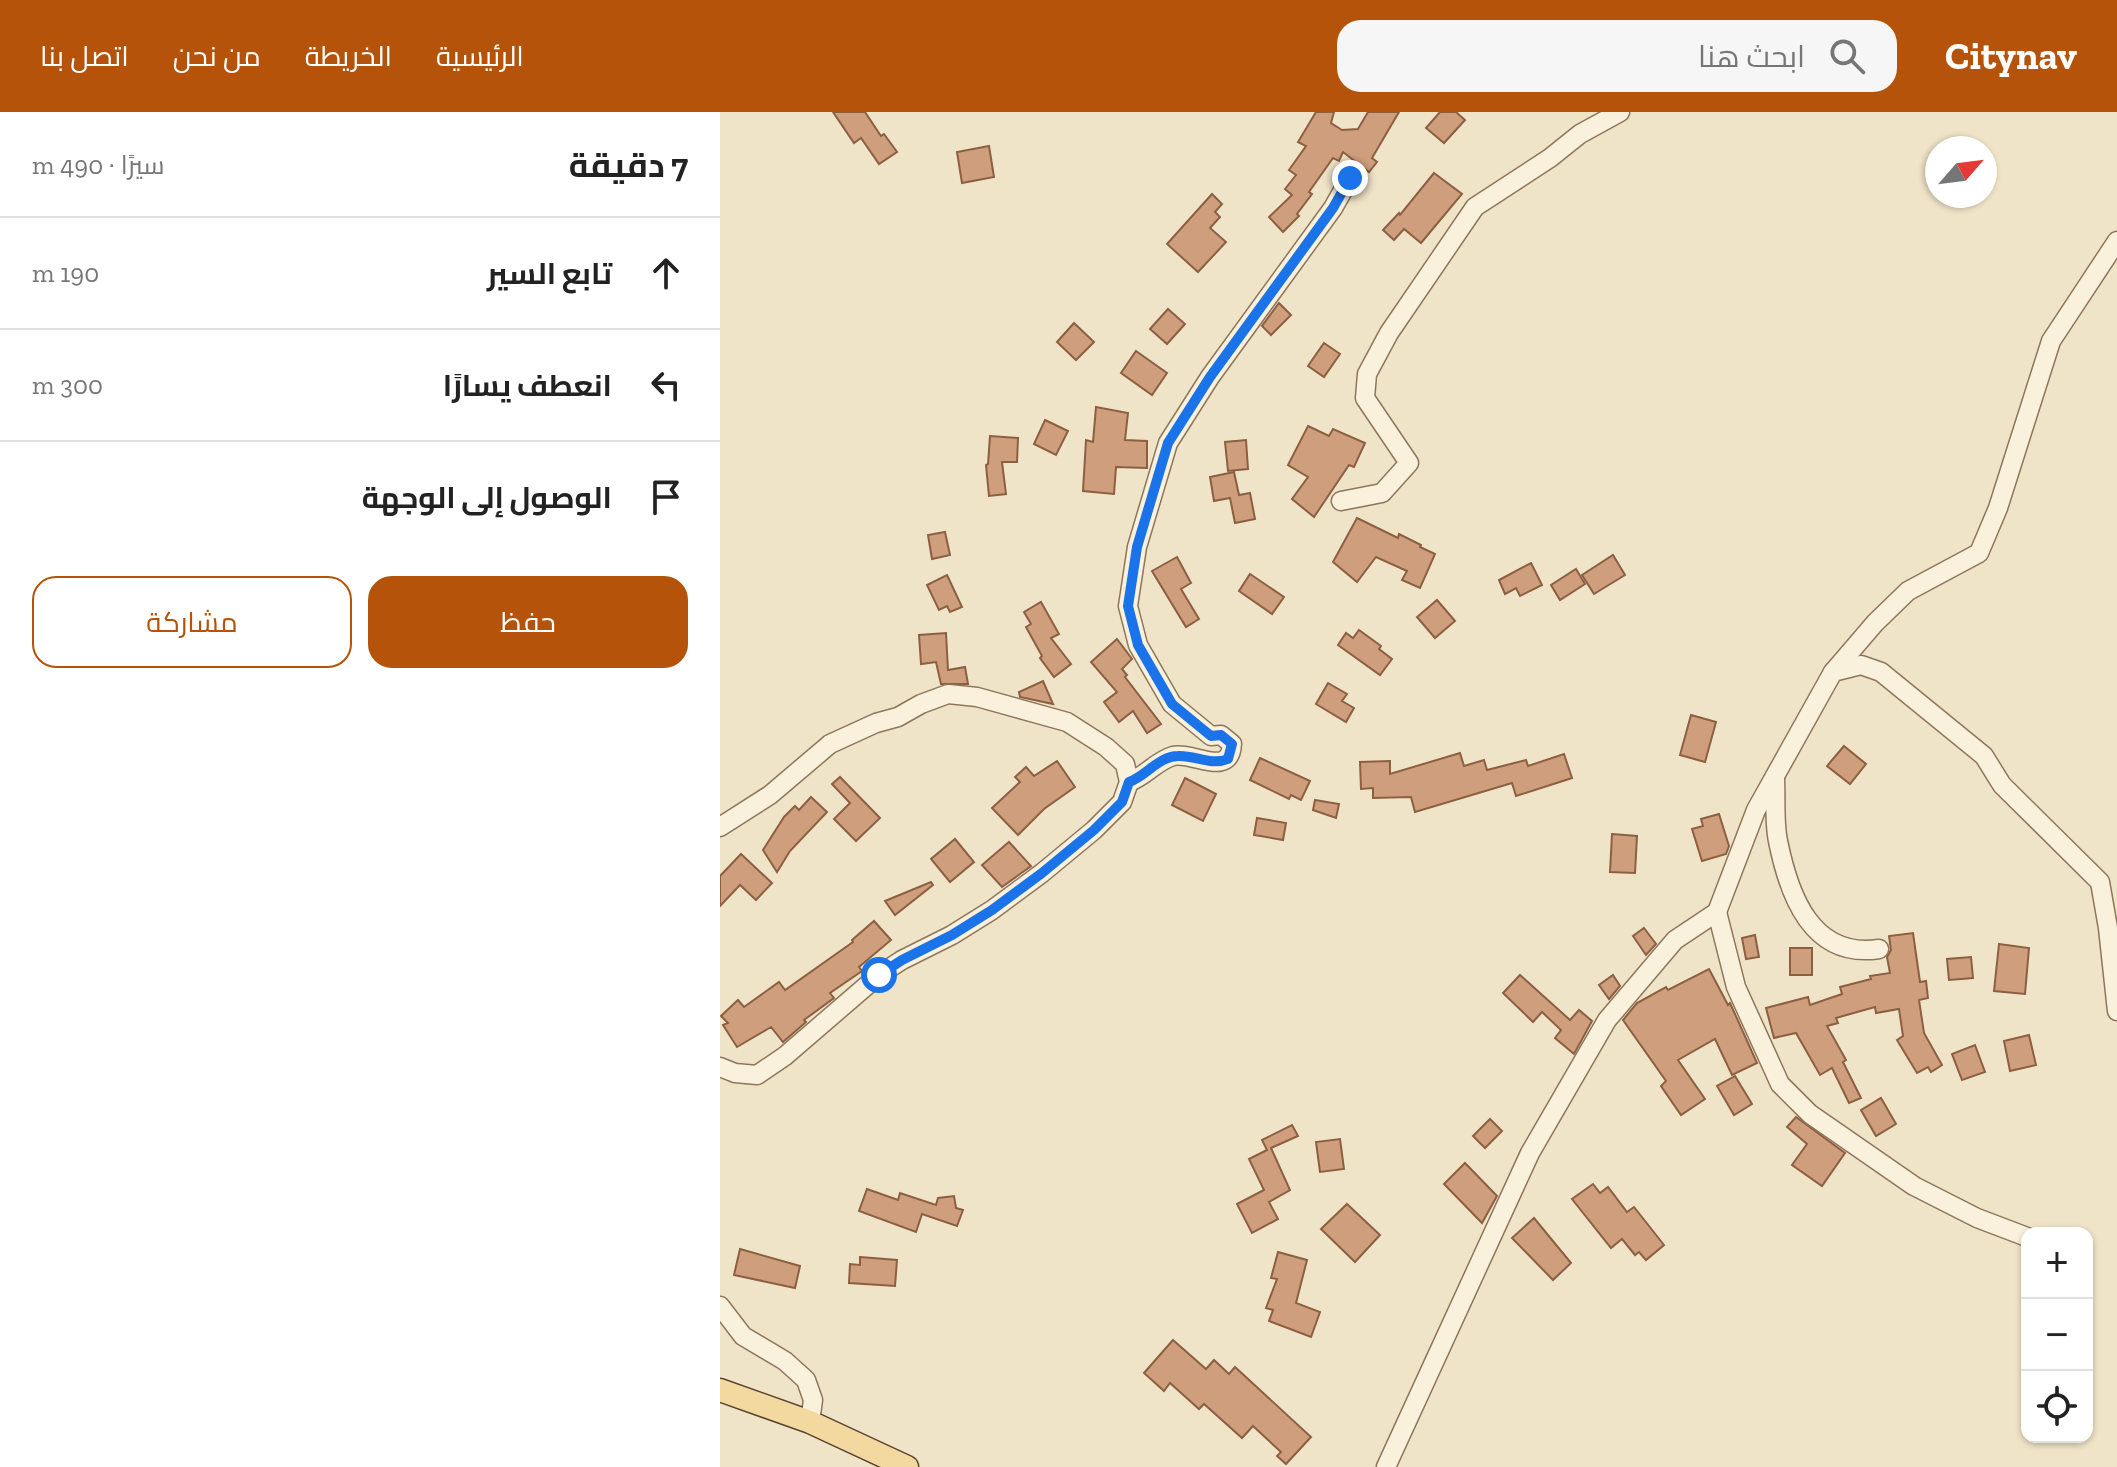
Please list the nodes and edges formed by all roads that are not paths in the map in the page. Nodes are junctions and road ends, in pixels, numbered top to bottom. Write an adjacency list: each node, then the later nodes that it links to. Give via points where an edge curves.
1 (1620, 112): 4 (street, via 1475,207 1367,374 1365,398 1409,463 1382,493)
2 (1350, 178): 7 (street, via 1168,443 1137,547 1128,606 1138,645 1172,704 1211,736 1221,735 1232,744 1231,753 1219,763 1175,755)
3 (2117, 241): 5 (street, via 2051,341 1979,553 1908,591)
4 (1341, 501)
5 (1833, 672): 6 (street); 11 (street, via 1861,665 1881,672 1984,756 2002,785 2100,882)
6 (1775, 776): 9 (street, via 1751,822); 10 (street, via 1777,839 1796,904 1817,932 1857,952)
7 (1129, 782): 8 (street, via 1125,764 1067,722 948,694 830,744 770,795); 12 (street, via 1122,802 1042,873 992,910 879,975 785,1056 757,1075)
8 (720, 827)
9 (1717, 912): 13 (street, via 1736,987 1780,1084 1810,1114 1914,1186); 18 (street, via 1675,940 1607,1020 1530,1153)
10 (1879, 949)
11 (2117, 1011)
12 (720, 1067)
13 (2021, 1235)
14 (720, 1306): 16 (street, via 743,1336 806,1380 813,1400)
15 (720, 1390): 16 (main road)
16 (810, 1422): 17 (main road)
17 (907, 1467)
18 (1386, 1467)

